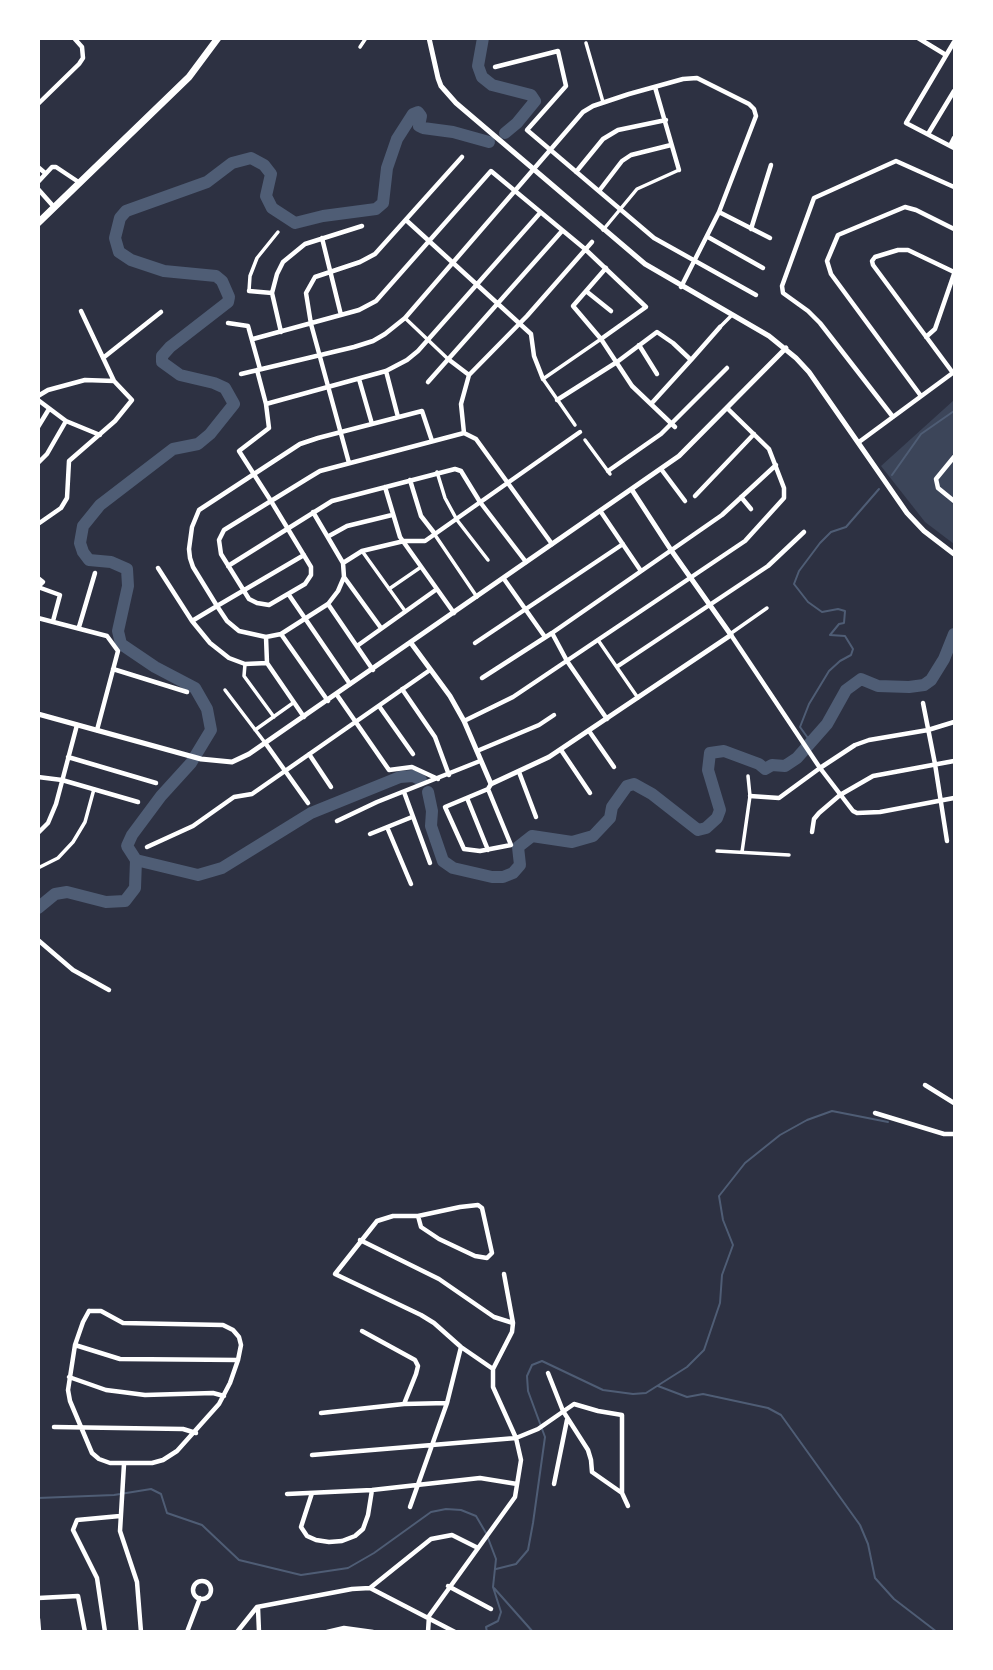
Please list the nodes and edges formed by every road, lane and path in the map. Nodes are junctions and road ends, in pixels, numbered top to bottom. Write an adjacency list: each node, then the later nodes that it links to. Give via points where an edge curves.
1 (74, 38): 15 (street, via 82,47 83,58)
2 (218, 38): 30 (main road, via 189,77)
3 (366, 38): 9 (street)
4 (429, 38): 26 (street, via 438,78 448,95)
5 (918, 38): 6 (street)
6 (925, 40): 10 (street)
7 (954, 42): 10 (street)
8 (586, 43): 14 (street)
9 (360, 47)
10 (946, 55): 17 (street, via 906,122)
11 (495, 67): 21 (street, via 558,51 566,86 527,130)
12 (655, 86): 14 (street); 16 (street); 37 (street, via 697,78 754,109 756,116)
13 (954, 91): 17 (street)
14 (603, 102): 21 (street, via 583,112)
15 (38, 104)
16 (666, 120): 19 (street); 27 (street, via 618,130 603,139)
17 (928, 134): 20 (street)
18 (954, 138): 20 (street)
19 (671, 145): 25 (street); 33 (street, via 631,155)
20 (952, 147)
21 (551, 151): 26 (street); 27 (street)
22 (462, 157): 39 (street)
23 (771, 165): 43 (street)
24 (38, 167): 28 (street)
25 (678, 170): 36 (street, via 637,189)
26 (535, 171): 34 (street); 46 (street)
27 (576, 172): 33 (street)
28 (45, 173): 29 (street); 30 (street, via 56,167)
29 (38, 182)
30 (80, 183): 35 (main road)
31 (954, 187): 110 (street, via 896,161 814,198 782,286 783,293 820,323)
32 (38, 189): 35 (street)
33 (599, 191): 36 (street)
34 (515, 193): 38 (street); 52 (street, via 491,171); 56 (street)
35 (54, 207): 41 (main road)
36 (621, 209): 46 (street); 55 (street)
37 (719, 212): 43 (street); 49 (street)
38 (540, 213): 47 (street); 61 (street)
39 (406, 220): 52 (street); 59 (street, via 375,254)
40 (351, 221): 45 (street)
41 (38, 223)
42 (362, 226): 45 (street)
43 (751, 229): 51 (street)
44 (954, 229): 102 (street, via 905,207 838,235 827,261 831,274)
45 (352, 230): 50 (street)
46 (603, 230): 62 (street)
47 (562, 231): 54 (street); 67 (street)
48 (278, 232): 64 (street, via 257,258)
49 (708, 237): 55 (street); 58 (street)
50 (322, 238): 59 (street); 65 (street, via 305,244 283,262)
51 (770, 239)
52 (429, 241): 56 (street); 72 (street, via 376,301)
53 (592, 242): 54 (street)
54 (585, 249): 57 (street); 74 (street)
55 (694, 262): 62 (street); 66 (street)
56 (454, 263): 61 (street); 73 (street)
57 (606, 268): 63 (street); 81 (street, via 646,307)
58 (763, 268)
59 (329, 271): 72 (street); 76 (street, via 315,277 306,293)
60 (954, 273): 79 (street, via 935,329); 79 (street, via 903,250 872,261)
61 (477, 284): 67 (street); 82 (street)
62 (681, 287): 71 (street)
63 (586, 290): 69 (street); 81 (street, via 573,306)
64 (249, 291): 65 (street)
65 (272, 293): 78 (street)
66 (756, 295)
67 (499, 303): 74 (street); 87 (street)
68 (81, 311): 86 (street)
69 (611, 311)
70 (161, 312): 86 (street)
71 (732, 315): 77 (street); 84 (street)
72 (341, 316): 76 (street)
73 (405, 318): 82 (street); 85 (street, via 373,341)
74 (519, 321): 96 (street); 98 (street, via 531,334)
75 (228, 323): 80 (street, via 248,326)
76 (311, 324): 78 (street); 85 (street)
77 (720, 327): 88 (street)
78 (281, 332): 80 (street)
79 (926, 337): 93 (street)
80 (253, 339): 91 (street)
81 (601, 339): 89 (street); 98 (street)
82 (427, 341): 87 (street); 92 (street, via 407,360)
83 (639, 345): 88 (street, via 657,332); 89 (street); 95 (street)
84 (786, 348): 107 (street); 123 (street)
85 (320, 355): 91 (street); 101 (street)
86 (103, 358): 99 (street)
87 (448, 359): 96 (street); 100 (street)
88 (691, 360): 106 (street)
89 (617, 362): 104 (street); 106 (street, via 632,386)
90 (727, 368): 114 (street)
91 (258, 370): 94 (street); 105 (street)
92 (386, 371): 97 (street); 109 (street)
93 (954, 372): 102 (street)
94 (241, 374)
95 (657, 374)
96 (468, 375): 118 (street, via 461,404)
97 (359, 379): 101 (street); 112 (street)
98 (542, 379): 104 (street)
99 (114, 381): 103 (street, via 85,380 48,390); 120 (street, via 132,400)
100 (428, 382)
101 (328, 387): 105 (street); 116 (street)
102 (921, 396): 110 (street)
103 (38, 398): 108 (street)
104 (557, 400): 113 (street)
105 (266, 404): 131 (street, via 268,430 239,451)
106 (652, 404): 114 (street)
107 (727, 408): 119 (street); 128 (street)
108 (49, 410): 111 (street); 115 (street)
109 (398, 417): 112 (street); 122 (street, via 422,411)
110 (893, 417): 123 (street)
111 (66, 421): 120 (street); 125 (street)
112 (372, 424): 116 (street)
113 (575, 425)
114 (673, 426): 130 (street)
115 (38, 427)
116 (340, 432): 126 (street); 131 (street, via 300,444)
117 (580, 432): 133 (street)
118 (464, 433): 122 (street); 133 (street, via 476,439)
119 (754, 434): 127 (street, via 769,449); 136 (street)
120 (100, 435): 147 (street, via 69,461 67,498)
121 (585, 440): 130 (street)
122 (432, 441): 126 (street)
123 (859, 442): 157 (street, via 907,513)
124 (954, 457): 140 (street, via 936,479)
125 (38, 463)
126 (349, 463): 138 (street, via 320,471)
127 (776, 465): 137 (street); 167 (street, via 785,498 745,541)
128 (661, 469): 135 (street); 139 (street)
129 (437, 472): 132 (street); 141 (street, via 460,470); 146 (street)
130 (609, 473)
131 (253, 474): 138 (street); 179 (street, via 199,510 192,527 189,549 193,567)
132 (411, 480): 134 (street); 150 (street, via 421,516)
133 (508, 482): 141 (street); 154 (street)
134 (384, 487): 143 (street, via 332,501); 145 (street)
135 (632, 490): 144 (street); 155 (street)
136 (695, 496)
137 (741, 498): 142 (street); 155 (street)
138 (271, 501): 148 (street); 162 (street, via 224,530 219,540)
139 (685, 501)
140 (954, 501)
141 (480, 502): 146 (street); 161 (street)
142 (751, 509)
143 (313, 512): 148 (street); 151 (street)
144 (601, 512): 153 (street); 154 (street)
145 (392, 515): 151 (street, via 347,526); 152 (street)
146 (457, 520): 150 (street); 159 (street)
147 (38, 524)
148 (288, 530): 158 (street); 162 (street)
149 (804, 532): 178 (street, via 768,566)
150 (435, 534): 152 (street, via 420,543); 176 (street)
151 (329, 536): 160 (street)
152 (404, 541): 156 (street); 163 (street)
153 (623, 544): 165 (street); 181 (street)
154 (553, 545): 161 (street)
155 (671, 550): 165 (street); 167 (street)
156 (362, 551): 160 (street); 172 (street)
157 (954, 554)
158 (304, 555): 174 (street); 175 (street, via 311,575)
159 (488, 560)
160 (343, 563): 168 (street)
161 (527, 563): 170 (street)
162 (228, 566): 174 (street)
163 (421, 567): 172 (street); 173 (street)
164 (158, 568): 186 (street)
165 (641, 571): 190 (street)
166 (95, 573): 188 (street)
167 (690, 576): 178 (street); 195 (street)
168 (344, 577): 177 (street); 189 (street)
169 (38, 578): 171 (street, via 43,582)
170 (503, 579): 176 (street); 181 (street)
171 (38, 587): 185 (street, via 60,594)
172 (389, 589): 182 (street)
173 (437, 589): 182 (street); 183 (street)
174 (243, 590): 175 (street, via 249,599 268,605); 179 (street)
175 (289, 595): 187 (street)
176 (477, 597): 183 (street)
177 (328, 604): 187 (street); 198 (street)
178 (709, 605): 192 (street); 202 (street)
179 (217, 606): 186 (street); 193 (street, via 239,631)
180 (767, 608): 192 (street)
181 (525, 610): 194 (street); 197 (street)
182 (405, 611): 189 (street)
183 (454, 613): 196 (street)
184 (38, 618): 185 (street)
185 (53, 621): 188 (street)
186 (192, 621): 201 (street, via 210,643)
187 (305, 621): 191 (street); 207 (street)
188 (79, 627): 203 (street, via 107,636 118,651)
189 (381, 628): 198 (street)
190 (552, 633): 194 (street); 199 (street)
191 (281, 634): 193 (street); 213 (street)
192 (730, 635): 212 (street); 240 (street)
193 (266, 637): 200 (street)
194 (545, 637): 206 (street)
195 (598, 640): 199 (street); 202 (street)
196 (411, 643): 204 (street); 205 (street)
197 (475, 643)
198 (357, 646): 204 (street)
199 (567, 661): 221 (street); 223 (street, via 513,697)
200 (267, 663): 201 (street); 214 (street)
201 (245, 664): 219 (street, via 244,676)
202 (618, 666): 212 (street)
203 (113, 669): 210 (street); 226 (street)
204 (373, 670): 207 (street)
205 (430, 670): 208 (street); 223 (street)
206 (482, 678)
207 (351, 685): 211 (street)
208 (402, 689): 216 (street); 243 (street, via 435,737)
209 (225, 690): 227 (street)
210 (187, 692)
211 (337, 695): 213 (street); 222 (street)
212 (638, 698): 221 (street)
213 (328, 701): 220 (street)
214 (293, 703): 219 (street); 220 (street)
215 (923, 703): 228 (street)
216 (379, 705): 222 (street); 234 (street)
217 (38, 714): 225 (street)
218 (554, 715): 232 (street)
219 (274, 716): 227 (street)
220 (304, 717): 230 (street)
221 (607, 719): 229 (street)
222 (355, 721): 233 (street); 246 (street, via 389,770 412,766)
223 (464, 721): 232 (street)
224 (954, 722): 228 (street)
225 (77, 725): 226 (street); 235 (street)
226 (97, 730): 230 (street, via 232,762)
227 (255, 730): 230 (street)
228 (928, 730): 238 (street); 240 (street, via 869,740)
229 (589, 731): 231 (street); 239 (street)
230 (266, 744): 241 (street)
231 (561, 750): 242 (street); 253 (street)
232 (477, 751): 236 (street)
233 (309, 754): 241 (street); 250 (street)
234 (413, 754)
235 (68, 757): 247 (street); 248 (street)
236 (480, 761): 243 (street); 249 (street)
237 (954, 761): 238 (street)
238 (935, 764): 254 (street, via 873,776); 258 (street)
239 (614, 767)
240 (820, 768): 254 (street); 255 (street, via 779,797)
241 (285, 770): 260 (street); 269 (street, via 253,794 234,797 193,826)
242 (519, 772): 249 (street); 262 (street)
243 (449, 775): 246 (street)
244 (38, 776): 247 (street)
245 (748, 776): 255 (street)
246 (438, 779): 252 (street)
247 (62, 780): 251 (street); 266 (street, via 48,823)
248 (156, 783)
249 (489, 786): 256 (street); 270 (street, via 511,845)
250 (331, 787)
251 (94, 789): 259 (street); 275 (street, via 85,822 73,842 58,859)
252 (404, 792): 261 (street); 263 (street)
253 (590, 793)
254 (840, 795): 258 (street, via 858,813); 265 (street, via 814,819)
255 (750, 796): 272 (street)
256 (467, 798): 270 (street); 270 (street, via 445,809 463,849)
257 (954, 798): 258 (street)
258 (941, 801): 268 (street)
259 (138, 802)
260 (308, 803)
261 (412, 817): 264 (street); 274 (street)
262 (536, 817)
263 (337, 821)
264 (387, 827): 267 (street); 276 (street)
265 (811, 832)
266 (38, 833)
267 (370, 834)
268 (947, 841)
269 (147, 847)
270 (488, 850)
271 (717, 850): 272 (street)
272 (742, 852): 273 (street)
273 (789, 855)
274 (430, 863)
275 (38, 868)
276 (411, 884)
277 (38, 940): 278 (street, via 74,970)
278 (109, 990)
279 (925, 1086): 280 (street)
280 (954, 1103)
281 (875, 1113): 282 (street)
282 (954, 1134)
283 (418, 1216): 283 (street, via 478,1205 492,1253 487,1258 475,1256 439,1239 421,1227); 284 (street, via 377,1221)
284 (360, 1240): 286 (street, via 439,1279 494,1317); 289 (street, via 335,1274 421,1315)
285 (504, 1274): 286 (street)
286 (513, 1323): 291 (street)
287 (362, 1331): 296 (street, via 415,1360 416,1374)
288 (75, 1345): 290 (street, via 129,1360); 290 (street, via 89,1311 101,1311 123,1323 223,1325 239,1337); 293 (street)
289 (461, 1347): 291 (street); 295 (street)
290 (238, 1360): 294 (street)
291 (493, 1369): 303 (street, via 494,1395)
292 (548, 1373): 297 (street)
293 (69, 1377): 294 (street, via 106,1390 145,1395); 301 (street, via 70,1401)
294 (224, 1396): 302 (street)
295 (447, 1403): 296 (street); 304 (street)
296 (404, 1404): 298 (street)
297 (563, 1411): 299 (street); 303 (street, via 538,1429); 312 (street, via 574,1404 622,1415)
298 (321, 1413)
299 (568, 1420): 309 (street); 312 (street, via 588,1450 592,1472)
300 (54, 1427): 301 (street)
301 (81, 1428): 302 (street); 306 (street, via 99,1459)
302 (196, 1433): 306 (street, via 163,1460)
303 (516, 1437): 304 (street); 308 (street, via 521,1460)
304 (432, 1443): 305 (street); 307 (street)
305 (312, 1455)
306 (124, 1464): 316 (street)
307 (418, 1483): 308 (street, via 480,1478); 310 (street); 315 (street)
308 (517, 1484): 317 (street, via 515,1497)
309 (554, 1484)
310 (372, 1490): 311 (street); 311 (street, via 363,1529 342,1541 329,1542 307,1536 301,1527)
311 (313, 1493): 313 (street)
312 (622, 1493): 314 (street)
313 (287, 1494)
314 (628, 1506)
315 (410, 1507)
316 (120, 1517): 328 (street, via 78,1520 73,1530 96,1578); 329 (street, via 121,1541 137,1582)
317 (478, 1548): 318 (street); 319 (street, via 452,1535 431,1539)
318 (448, 1586): 323 (street); 324 (street)
319 (370, 1588): 322 (street); 324 (street)
320 (38, 1598): 327 (street, via 78,1596)
321 (200, 1598): 330 (street)
322 (257, 1607): 331 (street); 332 (street)
323 (491, 1609)
324 (429, 1616): 335 (street); 336 (street)
325 (38, 1619): 326 (street)
326 (39, 1632)
327 (85, 1632)
328 (105, 1632)
329 (141, 1632)
330 (187, 1632)
331 (237, 1632)
332 (259, 1632)
333 (327, 1632): 334 (street, via 344,1628)
334 (373, 1632)
335 (428, 1632)
336 (455, 1632)

